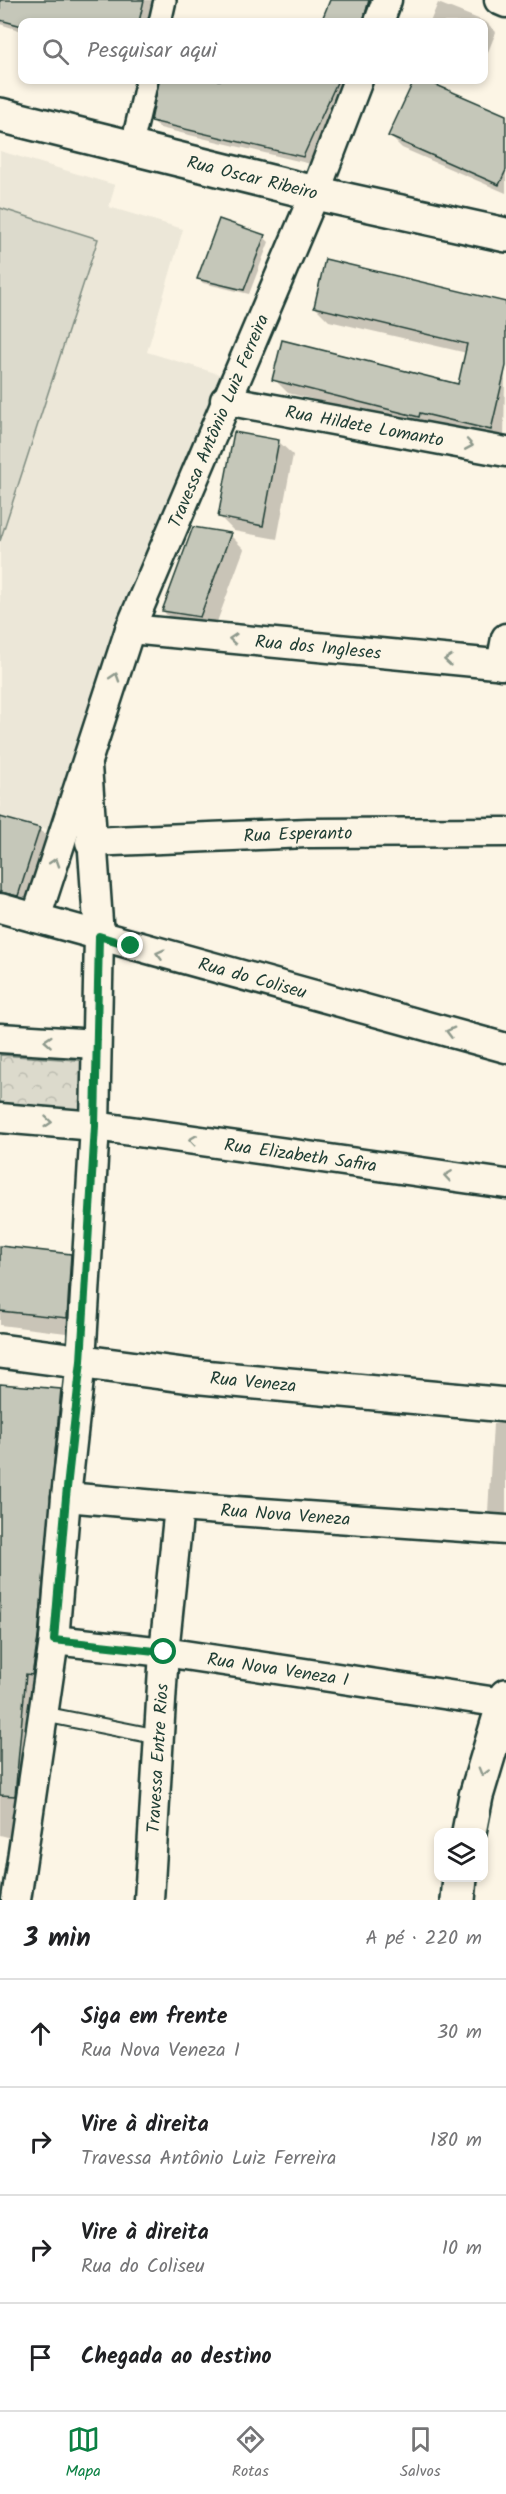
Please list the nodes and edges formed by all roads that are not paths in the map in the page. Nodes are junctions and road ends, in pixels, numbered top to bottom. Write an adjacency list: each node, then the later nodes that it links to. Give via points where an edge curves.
1 (165, 0): 5 (street)
2 (387, 0): 6 (street)
3 (499, 0): 4 (street)
4 (506, 3)
5 (161, 18)
6 (380, 18)
7 (146, 84): 10 (street)
8 (356, 84): 11 (street, Travessa Antônio Luiz Ferreira)
9 (0, 115): 10 (main road, Rua Oscar Ribeiro)
10 (131, 149): 11 (main road, Rua Oscar Ribeiro)
11 (315, 193): 12 (main road, Rua Oscar Ribeiro); 13 (street, Travessa Antônio Luiz Ferreira)
12 (506, 235)
13 (225, 400): 14 (street, Rua Hildete Lomanto, one-way to 14); 15 (street, Travessa Antônio Luiz Ferreira)
14 (506, 452)
15 (130, 629): 16 (street, Rua dos Ingleses, one-way to 15); 17 (street, Travessa Antônio Luiz Ferreira, one-way to 15)
16 (504, 656)
17 (87, 766): 19 (street, Travessa Antônio Luiz Ferreira); 21 (street, Travessa Antônio Luiz Ferreira, one-way to 17)
18 (506, 832): 19 (street, Rua Esperanto, via 308,833)
19 (90, 842): 22 (street, Travessa Antônio Luiz Ferreira)
20 (0, 908): 21 (street, Rua do Coliseu)
21 (36, 918): 22 (street, Rua do Coliseu)
22 (99, 936): 24 (street, Travessa Antônio Luiz Ferreira); 25 (street, Rua do Coliseu, one-way to 22)
23 (0, 1038): 24 (street, one-way to 23)
24 (96, 1044): 27 (street, Travessa Antônio Luiz Ferreira)
25 (506, 1048)
26 (0, 1118): 27 (street, Rua Elizabeth Safira, one-way to 27)
27 (95, 1126): 28 (street, Rua Elizabeth Safira, one-way to 27); 30 (street, Travessa Antônio Luiz Ferreira)
28 (506, 1184)
29 (0, 1351): 30 (main road, Rua Veneza)
30 (81, 1361): 31 (main road, Rua Veneza, via 191,1376); 32 (street, Travessa Antônio Luiz Ferreira)
31 (506, 1405)
32 (66, 1497): 33 (street, Rua Nova Veneza); 35 (street, Travessa Antônio Luiz Ferreira)
33 (179, 1507): 34 (street, Rua Nova Veneza); 36 (street, Travessa Entre Rios)
34 (506, 1530)
35 (54, 1640): 36 (street, Rua Nova Veneza I); 38 (street, Travessa Antônio Luiz Ferreira)
36 (164, 1652): 37 (street, Rua Nova Veneza I); 39 (street, Travessa Entre Rios)
37 (505, 1700): 40 (main road, one-way to 40)
38 (43, 1714): 39 (lane); 42 (street, Travessa Antônio Luiz Ferreira)
39 (159, 1737): 43 (street, Travessa Entre Rios)
40 (470, 1828)
41 (460, 1882): 44 (main road)
42 (16, 1900)
43 (149, 1900)
44 (458, 1900)

